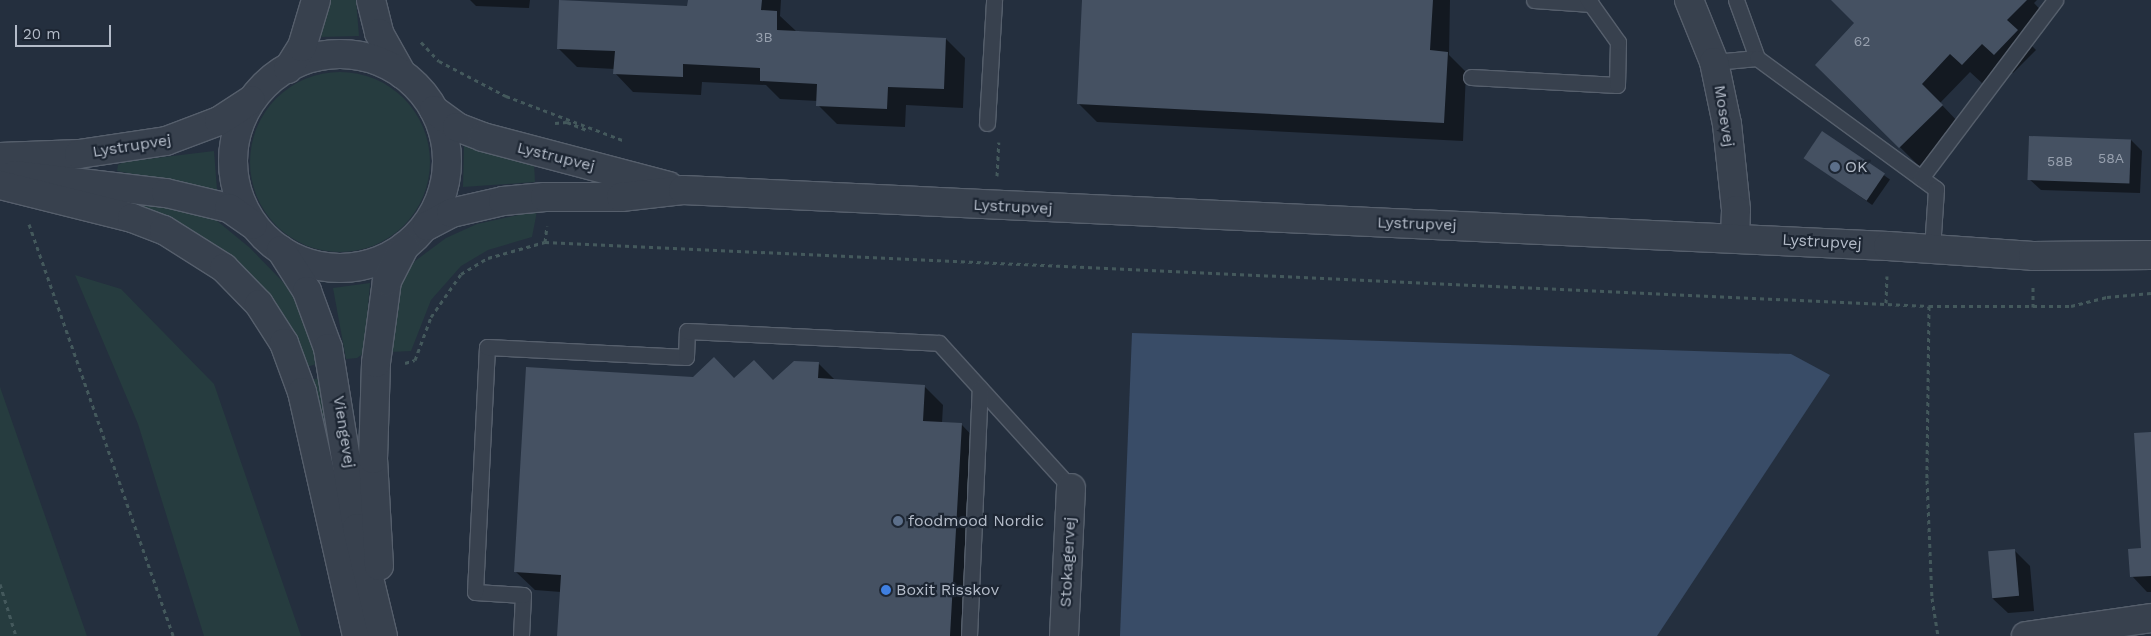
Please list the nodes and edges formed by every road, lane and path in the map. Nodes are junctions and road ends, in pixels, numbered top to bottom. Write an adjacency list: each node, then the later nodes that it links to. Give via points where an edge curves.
1 (316, 0): 12 (street, via 302,47)
2 (371, 0): 13 (street, via 380,32)
3 (994, 0): 19 (lane)
4 (1534, 0): 8 (lane)
5 (1688, 0): 11 (street, Mosevej)
6 (1736, 0): 10 (lane)
7 (2054, 0): 23 (lane)
8 (1589, 2): 14 (lane, via 1618,42 1617,85)
9 (417, 36): 17 (path, via 439,61)
10 (1757, 58): 11 (lane); 23 (lane)
11 (1714, 62): 30 (street, Mosevej, via 1727,124 1736,210)
12 (288, 69): 13 (street, via 320,57 348,55 380,63); 15 (street, Lystrupvej)
13 (402, 74): 16 (street)
14 (1472, 77)
15 (254, 97): 21 (street, Lystrupvej, via 219,121 166,142 80,154); 29 (street, via 242,116 234,155 237,191)
16 (434, 110): 25 (street, Lystrupvej, via 457,127 492,140); 28 (street, via 446,144 447,167 441,202)
17 (544, 112): 18 (path); 20 (path, via 569,118)
18 (550, 122)
19 (987, 123): 26 (path, via 1000,138)
20 (628, 143)
21 (0, 157)
22 (0, 174): 29 (street, Lystrupvej, via 166,193 229,208)
23 (1921, 178): 33 (lane, via 1936,189)
24 (0, 185): 42 (street, via 113,213 164,230 224,268 258,304 284,343 302,392)
25 (684, 190): 26 (street, Lystrupvej); 28 (street, Lystrupvej, via 621,197 545,197 503,201 451,213)
26 (996, 206): 30 (street, Lystrupvej)
27 (36, 222): 44 (path, via 28,221)
28 (427, 226): 31 (street)
29 (255, 227): 32 (street, Lystrupvej)
30 (1735, 238): 33 (street, Lystrupvej)
31 (405, 246): 32 (street, via 369,264 339,267 299,260); 37 (street, Viengevej, via 387,281)
32 (280, 249): 42 (street, Viengevej, via 307,291 328,348)
33 (1932, 249): 34 (street, Lystrupvej, via 2034,256)
34 (2151, 255)
35 (2151, 293): 36 (path, via 2107,297 2071,306)
36 (1929, 306): 37 (path, via 545,242 506,251 468,270 440,300 415,360); 48 (path, via 1927,480 1932,598)
37 (376, 363): 42 (street, Viengevej)
38 (980, 388): 39 (lane); 45 (lane, via 939,343 687,331 686,357 487,347 475,592 523,595); 46 (lane)
39 (1072, 488): 47 (street, Stokagervej)
40 (0, 584): 43 (path)
41 (2151, 618): 49 (street)
42 (374, 632)
43 (16, 636)
44 (173, 636)
45 (520, 636)
46 (969, 636)
47 (1064, 636)
48 (1938, 636)
49 (2026, 636)

